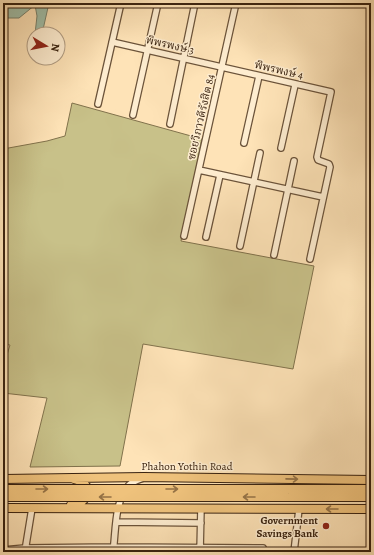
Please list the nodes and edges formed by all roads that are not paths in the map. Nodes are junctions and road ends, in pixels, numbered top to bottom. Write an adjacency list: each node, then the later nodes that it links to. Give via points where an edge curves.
1 (121, 3): 5 (street)
2 (158, 3): 6 (street)
3 (195, 3): 7 (street)
4 (236, 3): 8 (street, ซอยวิภาวดีรังสิต 84)
5 (112, 42): 6 (street, พิพรพงษ์ 3); 11 (street)
6 (147, 50): 7 (street, พิพรพงษ์ 3); 12 (street)
7 (184, 58): 8 (street, พิพรพงษ์ 3); 13 (street)
8 (222, 68): 9 (street, พิพรพงษ์ 4); 18 (street, ซอยวิภาวดีรังสิต 84)
9 (259, 76): 10 (street, พิพรพงษ์ 4); 14 (street)
10 (295, 84): 15 (street); 22 (street, พิพรพงษ์ 4, via 331,92 317,157 330,167)
11 (98, 104)
12 (133, 115)
13 (170, 124)
14 (244, 143)
15 (281, 148)
16 (260, 153): 20 (street)
17 (294, 161): 21 (street)
18 (199, 170): 19 (street); 23 (street, ซอยวิภาวดีรังสิต 84)
19 (220, 175): 20 (street); 24 (street)
20 (254, 183): 21 (street); 25 (street)
21 (288, 190): 22 (street); 26 (street)
22 (323, 197): 27 (street)
23 (184, 236)
24 (206, 237)
25 (240, 246)
26 (274, 256)
27 (310, 259)
28 (53, 477): 29 (main road, Phahon Yothin Road); 31 (main road, Phahon Yothin Road); 38 (main road, via 80,481 87,487 88,492 79,503)
29 (144, 477): 30 (main road, Phahon Yothin Road); 43 (street, via 130,484 121,496)
30 (183, 478): 32 (main road, Phahon Yothin Road, one-way to 32); 41 (main road, via 158,480 151,485 148,493 148,501 153,504)
31 (3, 479)
32 (371, 480)
33 (3, 489): 35 (main road, one-way to 35, bridge)
34 (371, 489): 35 (main road)
35 (288, 493): 36 (main road, one-way to 36, bridge); 37 (main road)
36 (3, 497)
37 (371, 497)
38 (54, 507): 40 (main road); 43 (main road)
39 (3, 508): 40 (main road)
40 (32, 508): 52 (street)
41 (180, 508): 42 (main road); 43 (main road)
42 (201, 508): 44 (main road); 47 (street)
43 (118, 509): 46 (street)
44 (299, 509): 45 (main road, one-way to 44); 56 (street)
45 (371, 509)
46 (117, 522): 47 (street); 49 (street)
47 (202, 523): 50 (street)
48 (263, 548): 55 (street)
49 (113, 549): 53 (street); 54 (street)
50 (201, 549): 54 (street); 55 (street)
51 (3, 550): 52 (street)
52 (25, 550): 53 (street)
53 (70, 550)
54 (158, 550)
55 (244, 550)
56 (294, 552)

